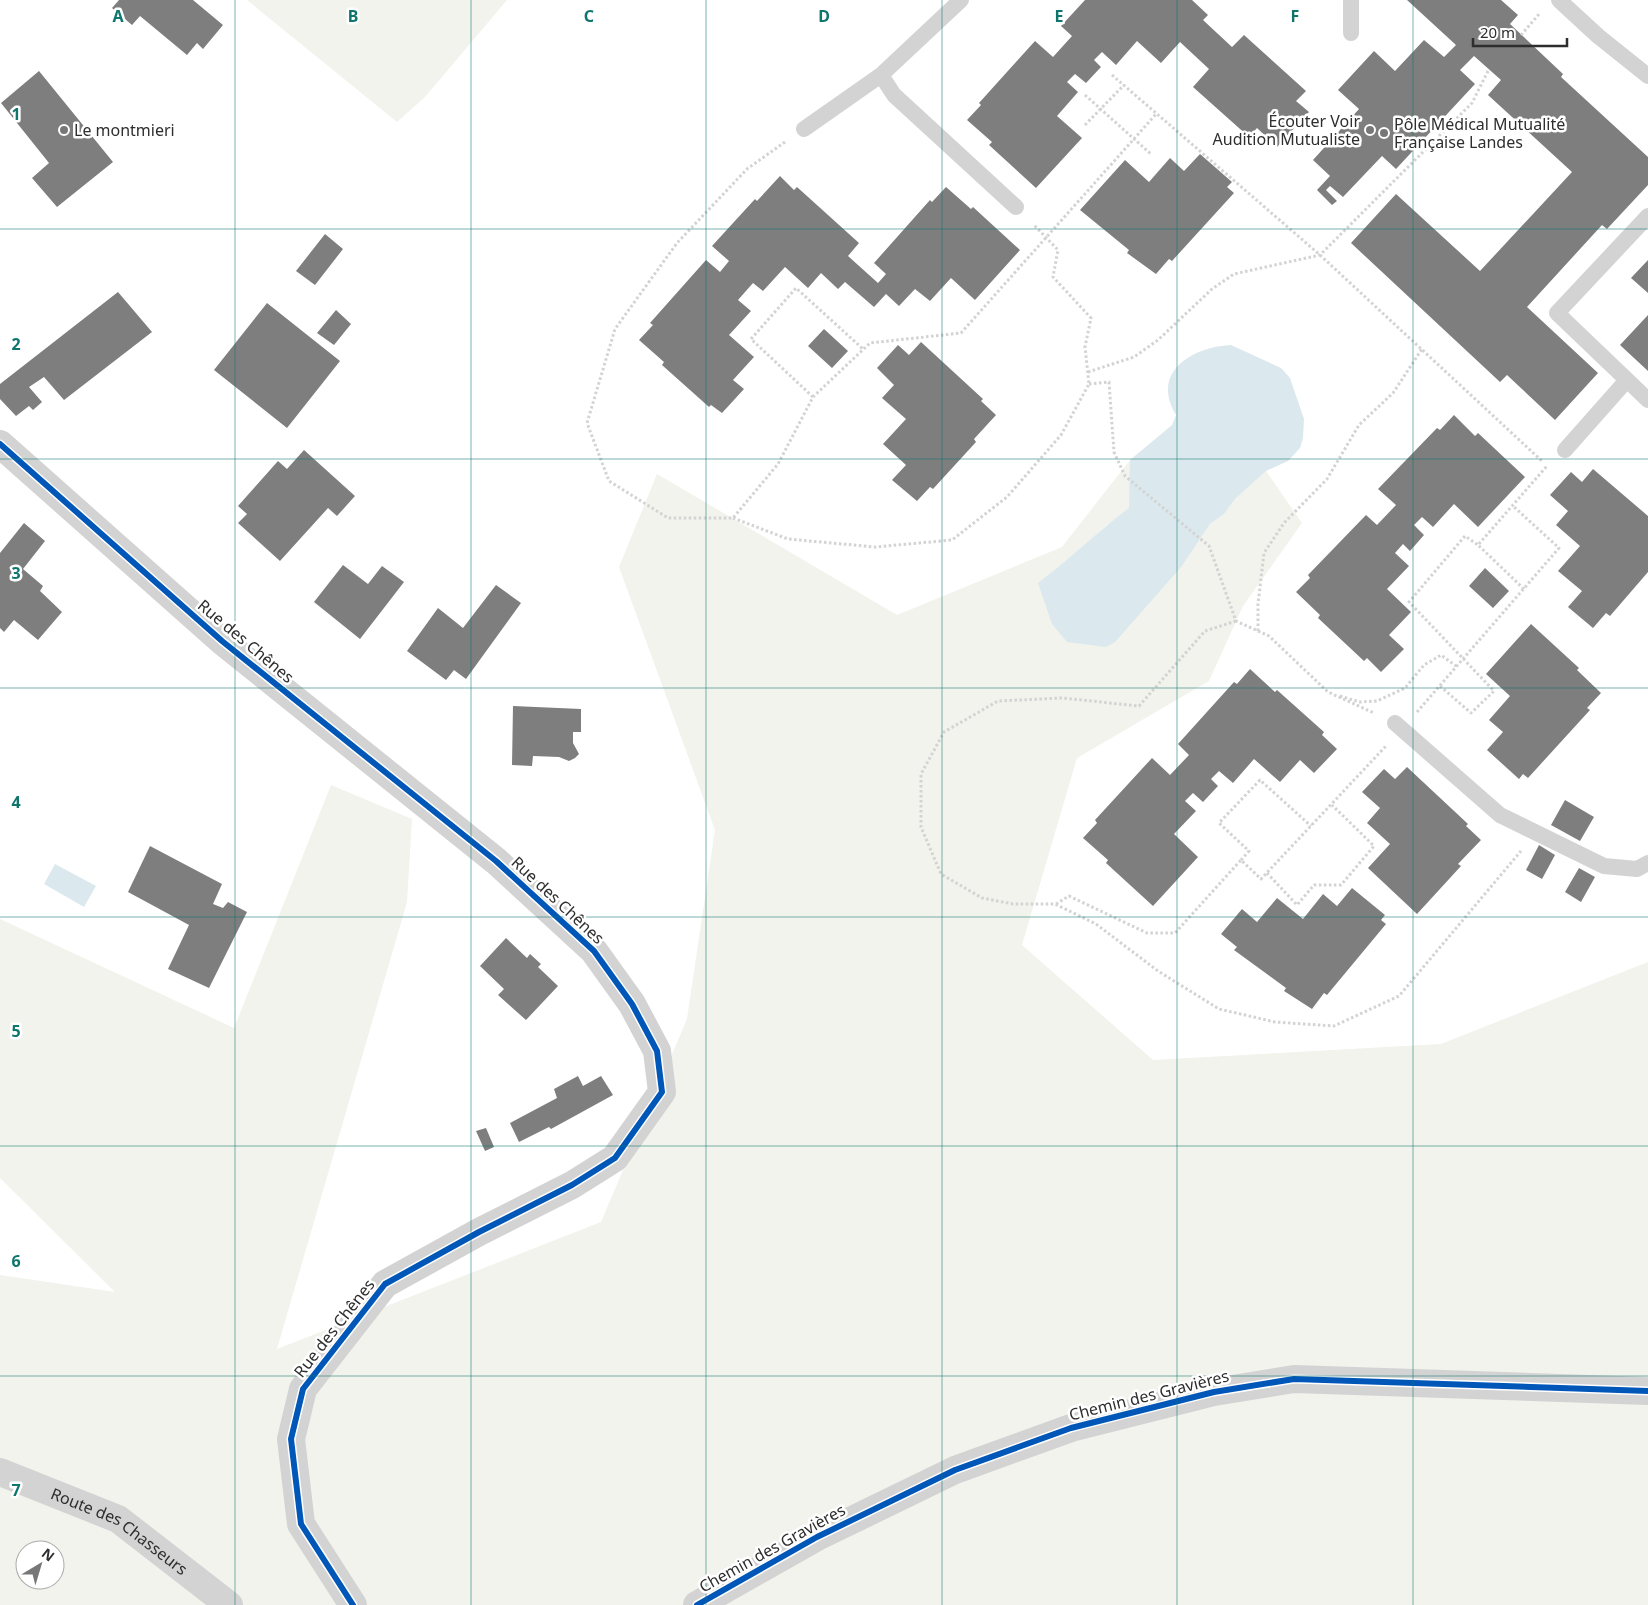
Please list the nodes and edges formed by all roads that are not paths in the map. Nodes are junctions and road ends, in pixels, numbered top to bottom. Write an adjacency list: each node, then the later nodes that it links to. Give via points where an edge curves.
1 (961, 0): 5 (lane)
2 (1351, 0): 4 (lane)
3 (1552, 4): 6 (lane)
4 (1350, 34)
5 (881, 75): 7 (lane); 8 (lane, via 894,95)
6 (1648, 76)
7 (804, 129)
8 (1016, 207)
9 (1648, 216): 10 (lane, via 1557,313)
10 (1627, 380): 11 (lane); 13 (lane)
11 (1648, 400)
12 (0, 444): 19 (street, Rue des Chênes, via 222,641 496,861 594,951 632,1004 657,1051 662,1092 615,1158 572,1185 385,1284 303,1389 291,1439 301,1524)
13 (1565, 450)
14 (1398, 726): 15 (lane, via 1500,815 1604,866 1636,869)
15 (1648, 863)
16 (1648, 1391): 20 (street, Chemin des Gravières, via 1294,1379 1214,1392 1071,1428 955,1470 817,1537)
17 (0, 1472): 18 (street, Route des Chasseurs, via 118,1518)
18 (229, 1605)
19 (353, 1605)
20 (697, 1605)

